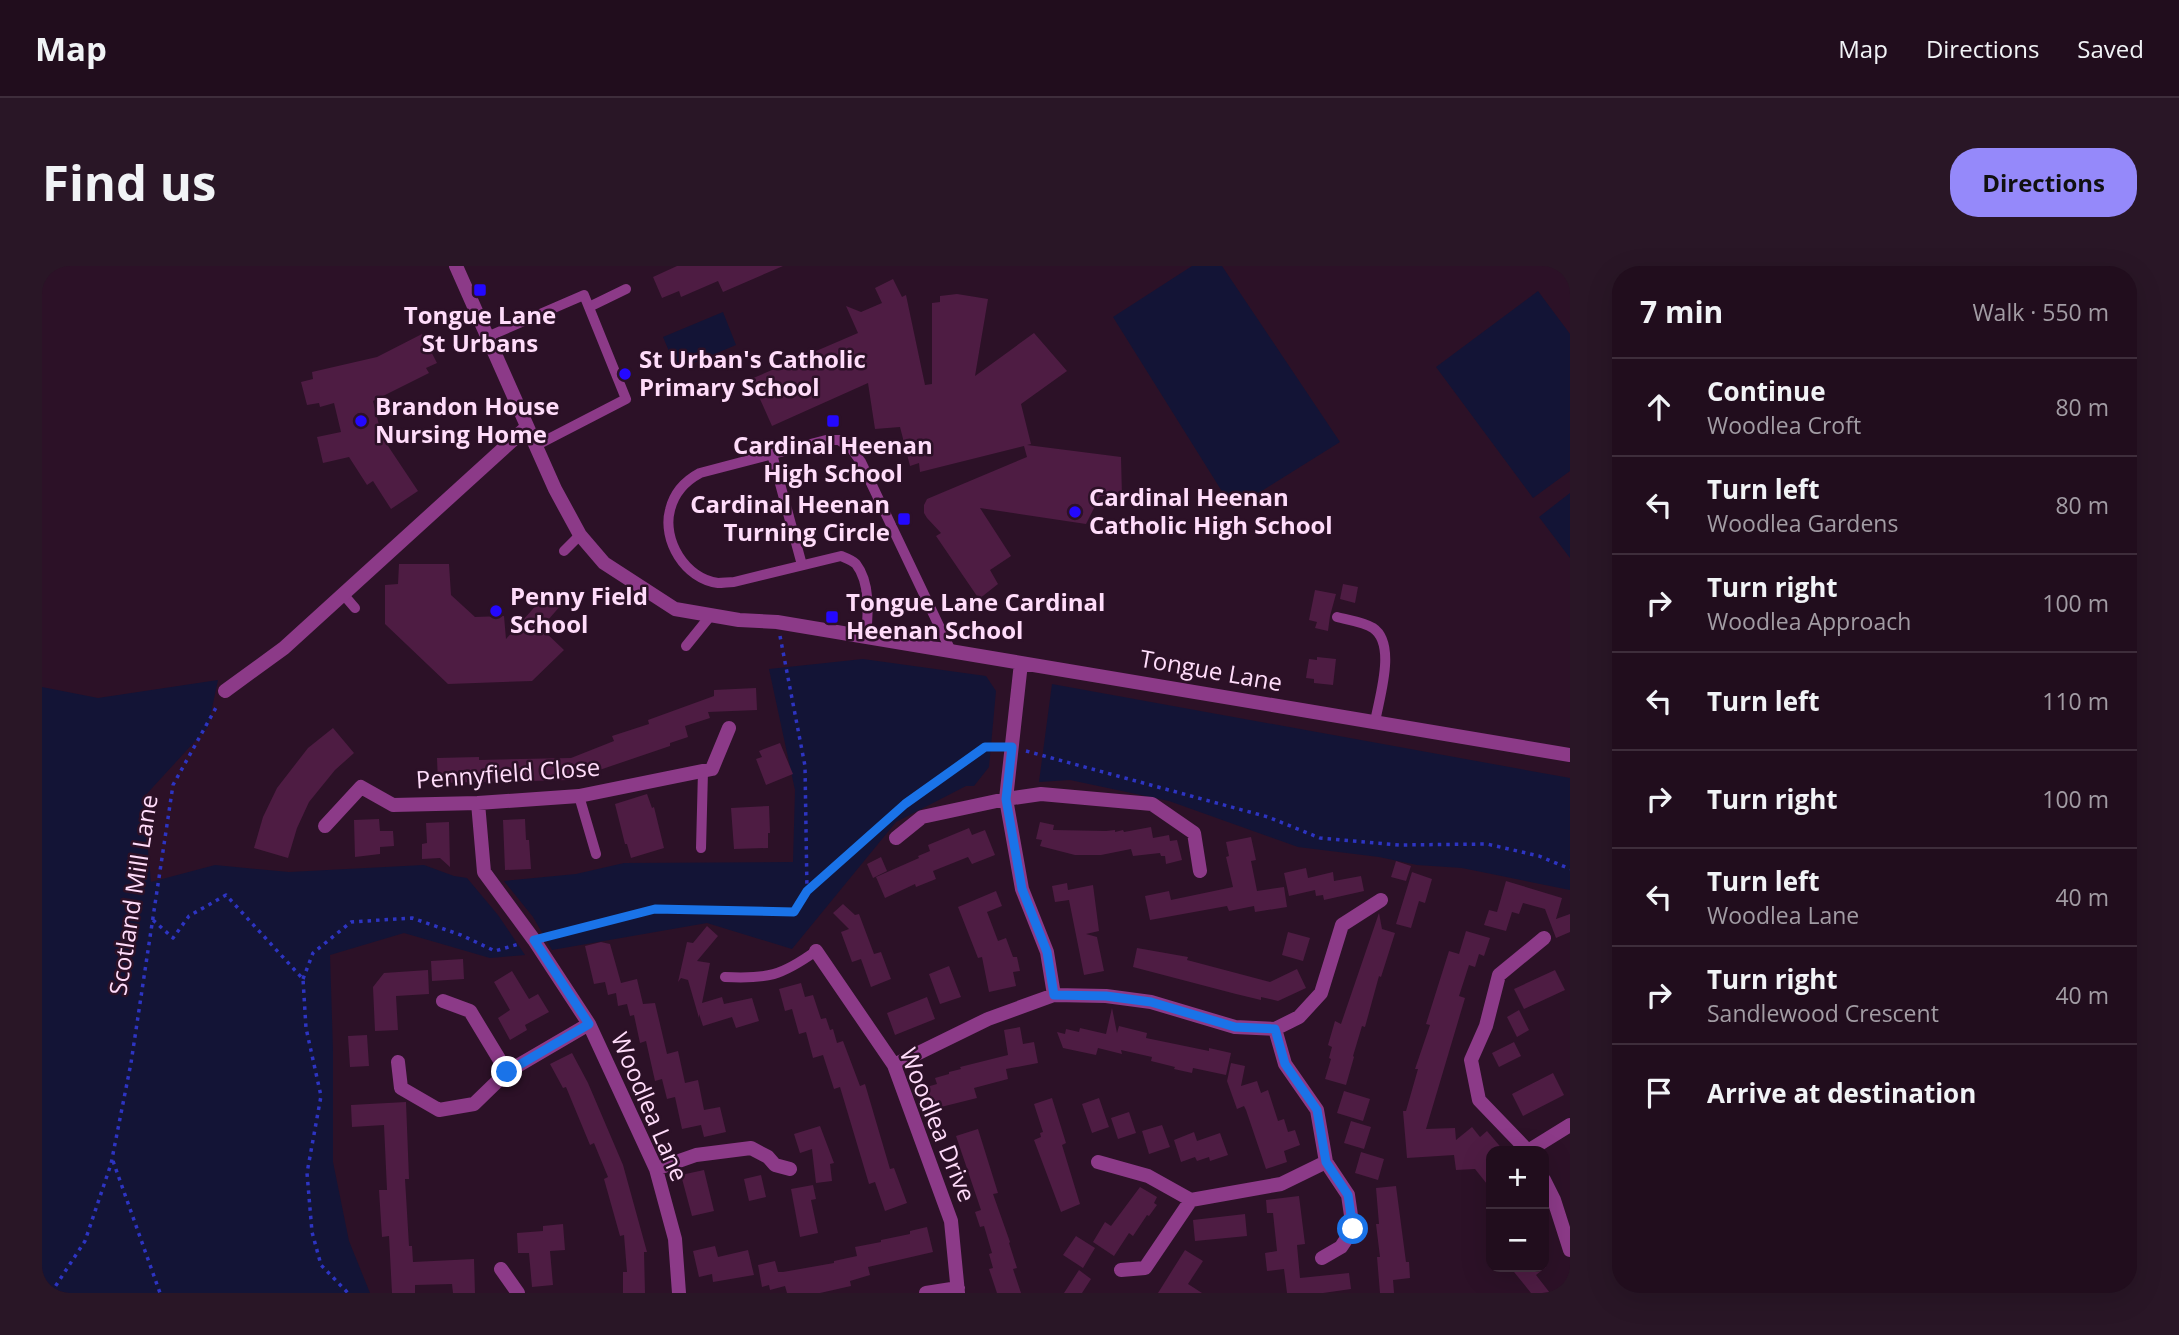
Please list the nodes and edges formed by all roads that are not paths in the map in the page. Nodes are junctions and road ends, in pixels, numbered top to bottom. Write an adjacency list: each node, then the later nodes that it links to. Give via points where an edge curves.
1 (456, 266): 4 (street, Tongue Lane)
2 (626, 289): 3 (lane)
3 (589, 307): 4 (lane, via 584,295); 6 (lane, via 626,399)
4 (487, 337): 5 (street, Tongue Lane)
5 (527, 427): 6 (street, Tongue Lane); 11 (street)
6 (535, 446): 8 (street, Tongue Lane)
7 (772, 454): 10 (lane); 10 (lane, via 699,473 686,481 670,508 667,524 673,547 684,565 716,583); 17 (lane, via 826,440 839,440 851,448)
8 (580, 535): 9 (lane); 13 (street, Tongue Lane, via 604,563 654,597 675,609)
9 (565, 551)
10 (802, 565): 15 (lane, via 841,556 855,562 866,594)
11 (343, 594): 12 (lane); 19 (street, via 284,648)
12 (355, 608)
13 (710, 615): 15 (street, Tongue Lane); 16 (lane)
14 (1337, 617): 20 (lane, via 1371,626 1383,641 1386,660)
15 (866, 637): 17 (street, Tongue Lane)
16 (686, 646)
17 (950, 651): 18 (street, Tongue Lane)
18 (1021, 663): 20 (street, Tongue Lane); 25 (street)
19 (225, 691)
20 (1375, 722): 22 (street, Tongue Lane)
21 (729, 728): 23 (street, via 712,769)
22 (1570, 755)
23 (703, 771): 24 (street, Pennyfield Close); 29 (lane)
24 (579, 796): 26 (street, Pennyfield Close); 30 (lane)
25 (1006, 799): 28 (street, via 922,817); 31 (street, via 1041,794 1153,804 1194,834); 36 (street, via 1022,889 1047,952)
26 (478, 803): 27 (street, Pennyfield Close, via 393,805 361,787); 38 (street, Woodlea Lane, via 484,872)
27 (325, 826)
28 (896, 838)
29 (701, 848)
30 (596, 854)
31 (1200, 871)
32 (1381, 900): 39 (street, via 1342,925 1321,993 1299,1017)
33 (1544, 938): 44 (street, via 1499,975 1486,1027 1471,1060 1479,1100)
34 (816, 951): 35 (lane, via 791,969 771,975); 41 (street, Woodlea Drive)
35 (725, 977)
36 (1054, 995): 39 (street, via 1151,1002 1235,1027); 41 (street, via 988,1018)
37 (443, 1001): 42 (street, via 470,1010)
38 (589, 1024): 42 (street); 48 (street, Woodlea Lane)
39 (1275, 1029): 46 (street, via 1285,1064 1317,1110)
40 (398, 1062): 42 (street, via 401,1088 439,1110 474,1104)
41 (894, 1065): 56 (street, Woodlea Drive, via 951,1221)
42 (507, 1072)
43 (1570, 1125): 45 (street)
44 (1523, 1146)
45 (1536, 1146)
46 (1326, 1162): 51 (street, via 1281,1184); 53 (street, via 1348,1195 1353,1229 1341,1247)
47 (1098, 1163): 51 (street, via 1147,1176)
48 (656, 1169): 49 (street, via 696,1155 751,1148 775,1165); 58 (street, Woodlea Lane, via 675,1239)
49 (790, 1169)
50 (1549, 1190): 52 (street)
51 (1191, 1200): 55 (street, via 1145,1268)
52 (1570, 1250)
53 (1322, 1258)
54 (501, 1269): 57 (street)
55 (1121, 1270)
56 (958, 1290): 59 (street)
57 (518, 1293)
58 (679, 1293)
59 (926, 1293)

